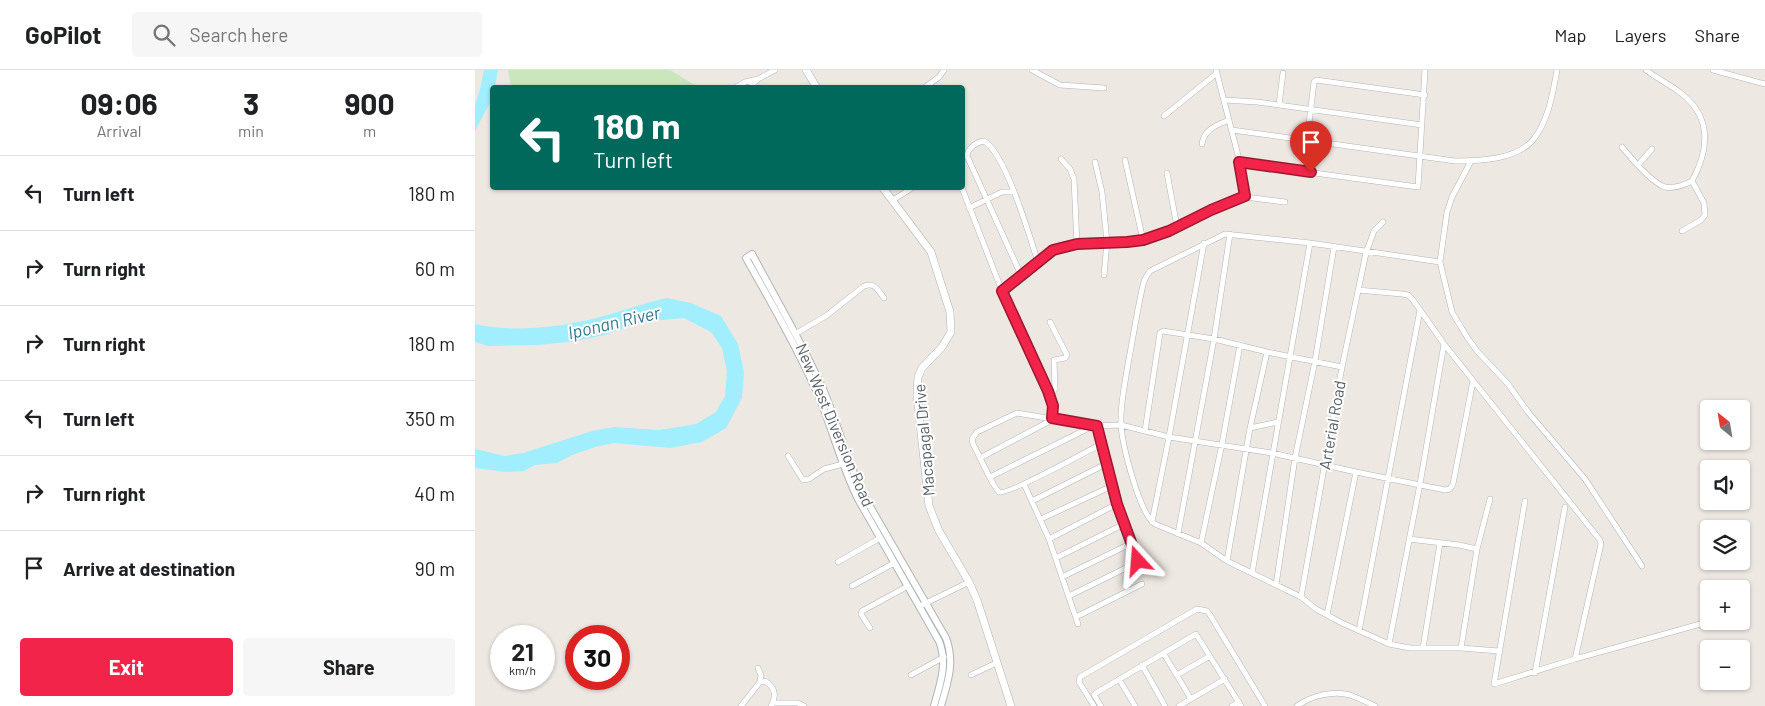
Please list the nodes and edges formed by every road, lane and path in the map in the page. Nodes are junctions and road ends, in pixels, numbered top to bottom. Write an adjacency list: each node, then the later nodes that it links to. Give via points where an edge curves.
1 (775, 70): 11 (street)
2 (806, 70): 15 (main road)
3 (944, 70): 16 (street)
4 (1032, 70): 17 (street, via 1060,85)
5 (1425, 70): 18 (street)
6 (1557, 70): 33 (street, via 1545,118 1532,141 1493,159)
7 (1646, 70): 38 (street, via 1682,94 1697,110 1704,124 1702,160)
8 (1713, 70): 12 (street)
9 (1217, 72): 19 (street); 22 (street)
10 (1283, 73): 20 (street)
11 (758, 79): 13 (street); 14 (street)
12 (1765, 84)
13 (740, 85)
14 (752, 85)
15 (815, 85)
16 (928, 85)
17 (1104, 88)
18 (1425, 95): 21 (street, via 1319,79 1314,82); 24 (street)
19 (1224, 100): 20 (street); 23 (street)
20 (1279, 105): 21 (street)
21 (1310, 109): 24 (street); 26 (street)
22 (1164, 116)
23 (1229, 120): 25 (street); 27 (street, via 1209,130)
24 (1421, 124): 30 (street)
25 (1232, 130): 26 (street); 35 (street)
26 (1307, 141): 30 (street)
27 (1202, 144)
28 (1622, 147): 36 (street)
29 (1652, 149): 36 (street)
30 (1420, 156): 33 (street); 35 (street, via 1418,187)
31 (1061, 159): 56 (street, via 1073,179)
32 (1125, 160): 52 (street)
33 (1471, 161): 60 (street, via 1447,212)
34 (1095, 162): 53 (street)
35 (1239, 162): 43 (street)
36 (1638, 165): 38 (street, via 1666,187)
37 (1167, 173): 49 (street)
38 (1692, 180): 50 (street, via 1704,203 1705,215)
39 (885, 190): 45 (main road, Macapagal Drive)
40 (909, 190): 45 (street)
41 (963, 190): 47 (street)
42 (1014, 192): 44 (street, via 1002,192); 44 (street, via 989,144 980,141 967,156); 59 (street)
43 (1245, 196): 46 (street); 49 (street)
44 (987, 198): 47 (street); 62 (street)
45 (893, 200): 126 (main road, Macapagal Drive, via 931,252 950,312 951,332 922,368 917,395 929,506 939,531)
46 (1285, 202)
47 (969, 208): 64 (street)
48 (1383, 222): 58 (street, Arterial Road, via 1374,231)
49 (1177, 227): 52 (street)
50 (1682, 231)
51 (1230, 234): 54 (street); 55 (street); 70 (street)
52 (1143, 240): 53 (street)
53 (1107, 242): 56 (street); 61 (street)
54 (1204, 243): 69 (street); 81 (street, via 1150,271 1143,283 1121,403)
55 (1310, 243): 57 (street); 74 (street)
56 (1077, 244): 59 (street, via 1053,250)
57 (1334, 247): 58 (street); 75 (street)
58 (1366, 253): 60 (street); 63 (street, Arterial Road)
59 (1038, 262): 62 (street)
60 (1440, 262): 123 (street, via 1452,312 1467,337 1589,484)
61 (1103, 275)
62 (1021, 276): 64 (street)
63 (1358, 290): 66 (street, via 1408,296); 76 (street, Arterial Road)
64 (1002, 291): 78 (street)
65 (884, 298): 68 (street, via 875,286 864,286 832,312)
66 (1420, 310): 72 (street); 99 (street)
67 (1050, 322): 78 (street, via 1067,355 1053,361 1055,389)
68 (795, 334): 94 (street, New West Diversion Road, via 749,256 807,372); 133 (street, New West Diversion Road, via 823,391 857,482)
69 (1187, 335): 70 (street); 84 (street, via 1160,333); 85 (street)
70 (1214, 339): 71 (street); 86 (street)
71 (1240, 344): 73 (street); 88 (street)
72 (1444, 344): 77 (street); 101 (street)
73 (1267, 352): 74 (street); 83 (street)
74 (1289, 356): 75 (street); 80 (street)
75 (1315, 361): 76 (street); 93 (street)
76 (1343, 367): 96 (street, Arterial Road)
77 (1473, 381): 101 (street, via 1453,484 1445,490); 147 (street, via 1600,540)
78 (1050, 397): 79 (street)
79 (1052, 418): 82 (street); 92 (street, via 1041,428); 92 (street, via 1014,414 977,432 972,439)
80 (1277, 422): 83 (street); 90 (street)
81 (1121, 425): 82 (street); 84 (street); 109 (street, via 1143,509)
82 (1095, 426): 87 (street); 98 (street)
83 (1250, 428): 89 (street)
84 (1145, 431): 85 (street)
85 (1169, 437): 86 (street); 109 (street)
86 (1195, 441): 88 (street); 111 (street)
87 (1101, 444): 95 (street); 100 (street)
88 (1222, 444): 89 (street); 117 (street)
89 (1247, 449): 90 (street); 120 (street)
90 (1272, 453): 93 (street); 124 (street)
91 (788, 456): 94 (street, via 803,480)
92 (980, 458): 98 (street)
93 (1295, 458): 96 (street); 128 (street)
94 (843, 464): 112 (street, New West Diversion Road)
95 (1106, 464): 102 (street); 104 (street)
96 (1326, 464): 97 (street); 132 (street, Arterial Road)
97 (1355, 472): 99 (street); 134 (street)
98 (990, 477): 100 (street, via 997,491 1001,492)
99 (1389, 478): 101 (street); 139 (street)
100 (1024, 484): 104 (street)
101 (1420, 484): 114 (street)
102 (1112, 486): 106 (street); 108 (street)
103 (1490, 499): 118 (street)
104 (1032, 501): 108 (street)
105 (1525, 501): 143 (street)
106 (1117, 504): 110 (street); 113 (street)
107 (1565, 507): 151 (street)
108 (1041, 519): 113 (street)
109 (1152, 522): 111 (street)
110 (1124, 524): 115 (street); 119 (street)
111 (1178, 534): 117 (street)
112 (879, 538): 121 (street); 122 (street, New West Diversion Road)
113 (1049, 539): 119 (street)
114 (1409, 539): 116 (street); 140 (street)
115 (1132, 543): 125 (street); 131 (street, via 1138,559 1136,563)
116 (1440, 543): 118 (street); 141 (street)
117 (1201, 544): 120 (street)
118 (1477, 549): 142 (street)
119 (1056, 558): 125 (street)
120 (1227, 561): 124 (street)
121 (838, 562)
122 (894, 563): 129 (street); 130 (street, New West Diversion Road)
123 (1642, 566)
124 (1252, 574): 128 (street)
125 (1062, 577): 131 (street)
126 (969, 582): 133 (street); 148 (main road, Macapagal Drive)
127 (1142, 584): 135 (street)
128 (1276, 585): 132 (street)
129 (852, 586)
130 (908, 586): 133 (street, New West Diversion Road); 138 (street, via 862,611)
131 (1069, 596): 135 (street)
132 (1301, 597): 134 (street)
133 (923, 604): 146 (street, New West Diversion Road); 164 (street, New West Diversion Road, via 946,638 950,654 950,673)
134 (1327, 615): 139 (street)
135 (1076, 617): 136 (street)
136 (1078, 624)
137 (1700, 624): 147 (street)
138 (870, 628)
139 (1359, 631): 140 (street)
140 (1389, 644): 141 (street)
141 (1423, 648): 142 (street)
142 (1461, 648): 143 (street)
143 (1499, 651): 151 (street, via 1494,684)
144 (1164, 654): 145 (street, via 1196,634); 149 (street); 154 (street)
145 (1211, 656): 154 (street); 156 (street)
146 (944, 657): 152 (street); 163 (street, New West Diversion Road)
147 (1575, 659): 151 (street)
148 (996, 663): 153 (street); 165 (main road, Macapagal Drive)
149 (1142, 665): 155 (street); 169 (street)
150 (758, 668): 157 (street)
151 (1535, 673)
152 (911, 675)
153 (971, 675)
154 (1177, 675): 158 (street)
155 (1119, 679): 167 (street, via 1094,695); 168 (street)
156 (1225, 679): 158 (street); 159 (street)
157 (760, 682): 160 (street, via 765,681 773,688); 161 (street)
158 (1191, 699): 170 (street)
159 (1240, 704): 171 (street)
160 (772, 705): 162 (street, via 798,703)
161 (741, 706)
162 (804, 706)
163 (934, 706)
164 (941, 706)
165 (1011, 706)
166 (1094, 706): 172 (street, via 1079,677 1197,609 1211,615)
167 (1101, 706)
168 (1135, 706)
169 (1165, 706)
170 (1179, 706)
171 (1232, 706)
172 (1265, 706)
173 (1297, 706): 174 (street, via 1322,696 1342,693)
174 (1375, 706)

